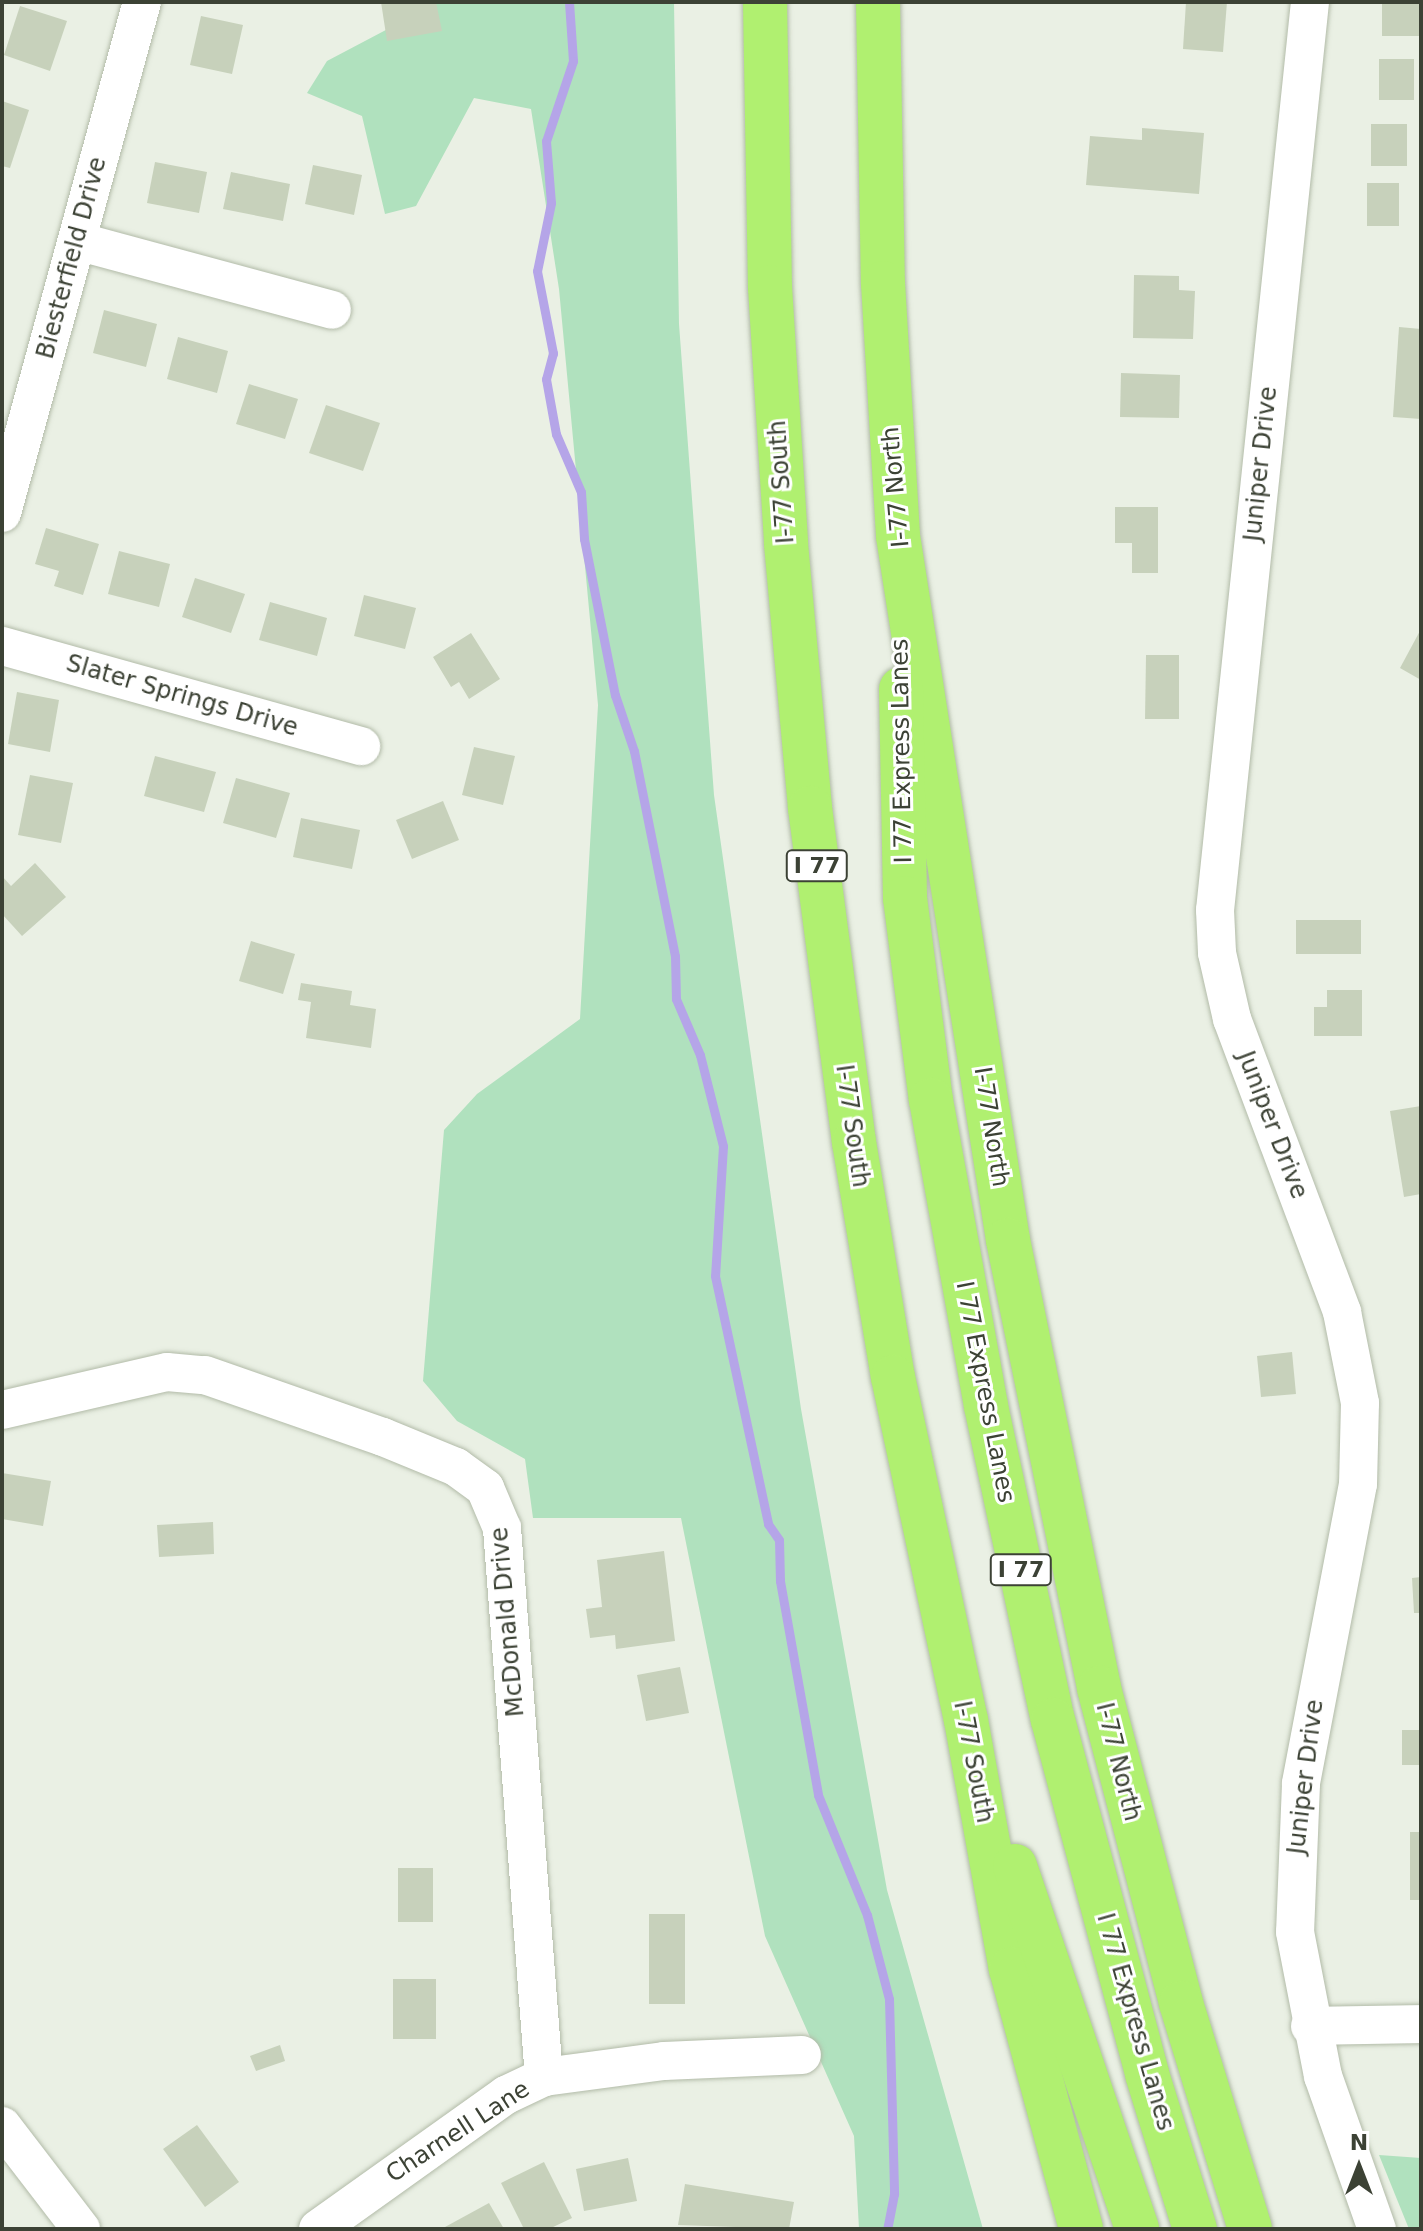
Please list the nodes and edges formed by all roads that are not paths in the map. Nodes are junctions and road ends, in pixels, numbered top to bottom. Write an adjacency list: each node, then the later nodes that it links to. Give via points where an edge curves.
1 (142, 2): 5 (street, Biesterfield Drive)
2 (765, 2): 12 (highway, I-77 South / I 77, via 778,430 817,871 873,1262)
3 (878, 2): 8 (highway, I-77 North / I 77, via 883,283)
4 (1310, 2): 14 (street, Juniper Drive, via 1215,910 1217,953 1229,1008 1342,1312 1360,1403 1358,1484 1295,1832 1295,1932)
5 (77, 241): 6 (street); 7 (street, Biesterfield Drive)
6 (332, 310)
7 (2, 513)
8 (898, 536): 22 (highway, I 77 Express Lanes / I 77, via 905,898 934,1115 986,1406 1053,1720 1147,2074); 23 (highway, I-77 North / I 77, via 1008,1240 1050,1465 1155,1909)
9 (2, 646): 10 (street, Slater Springs Drive)
10 (361, 746)
11 (2, 1410): 16 (street, McDonald Drive, via 167,1372 205,1375 383,1437 456,1467 485,1488 502,1528)
12 (966, 1720): 20 (highway, I-77 South / I 77, via 1011,1969); 21 (highway, I 77)
13 (1421, 2024): 14 (street)
14 (1310, 2026): 24 (street, Juniper Drive, via 1339,2129)
15 (802, 2055): 16 (street, Charnell Lane, via 664,2061)
16 (544, 2077): 19 (street, Charnell Lane, via 506,2095)
17 (2, 2126): 18 (street)
18 (81, 2229)
19 (318, 2229)
20 (1081, 2229)
21 (1137, 2229)
22 (1195, 2229)
23 (1250, 2229)
24 (1377, 2229)

